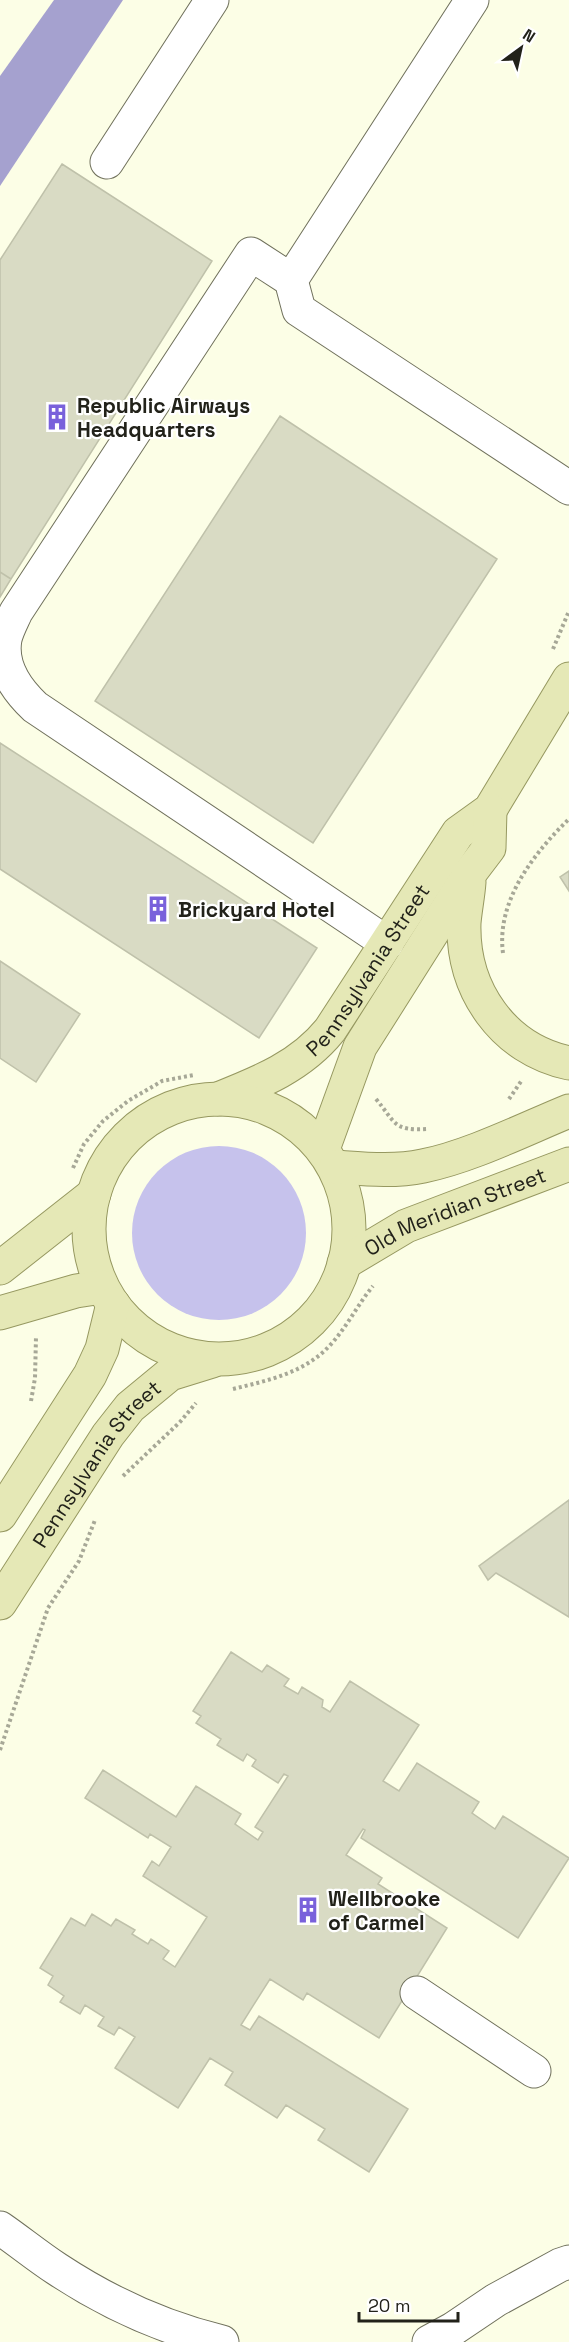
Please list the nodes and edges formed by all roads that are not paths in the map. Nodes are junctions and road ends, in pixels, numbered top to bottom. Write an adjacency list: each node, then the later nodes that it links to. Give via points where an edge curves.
1 (212, 0): 3 (lane)
2 (472, 0): 4 (lane)
3 (107, 162)
4 (291, 280): 5 (lane, via 299,310); 9 (lane, via 250,254 16,612 4,641 5,666 16,688 35,707)
5 (569, 488)
6 (569, 678): 7 (main road, Pennsylvania Street)
7 (490, 810): 8 (main road, Pennsylvania Street, via 489,848); 9 (main road, Pennsylvania Street, via 458,833)
8 (470, 873): 10 (main road, via 464,924 470,970 477,990 513,1038 552,1059); 13 (main road, Pennsylvania Street, via 351,1065)
9 (387, 943): 11 (main road, Pennsylvania Street, via 318,1045 285,1070)
10 (569, 1063)
11 (218, 1099): 13 (main road, via 276,1112 300,1127); 15 (main road, via 177,1106 140,1126 111,1156)
12 (569, 1111): 13 (main road, via 424,1166 382,1169)
13 (330, 1158): 16 (main road, via 345,1188 349,1208)
14 (569, 1164): 16 (main road, Old Meridian Street, via 406,1226)
15 (94, 1194): 17 (main road); 18 (main road, via 91,1250)
16 (344, 1263): 20 (main road, via 320,1311 302,1329 281,1344 257,1353)
17 (0, 1268)
18 (107, 1295): 19 (main road, via 76,1292); 20 (main road, via 143,1334 160,1345); 21 (main road, via 102,1349 90,1375)
19 (0, 1313)
20 (218, 1359): 22 (main road, Pennsylvania Street, via 170,1374 130,1407)
21 (0, 1515)
22 (0, 1603)
23 (417, 1993): 24 (lane)
24 (534, 2071)
25 (0, 2228): 27 (lane, via 58,2270 130,2309)
26 (569, 2262): 28 (lane, via 520,2286)
27 (222, 2342)
28 (429, 2342)

